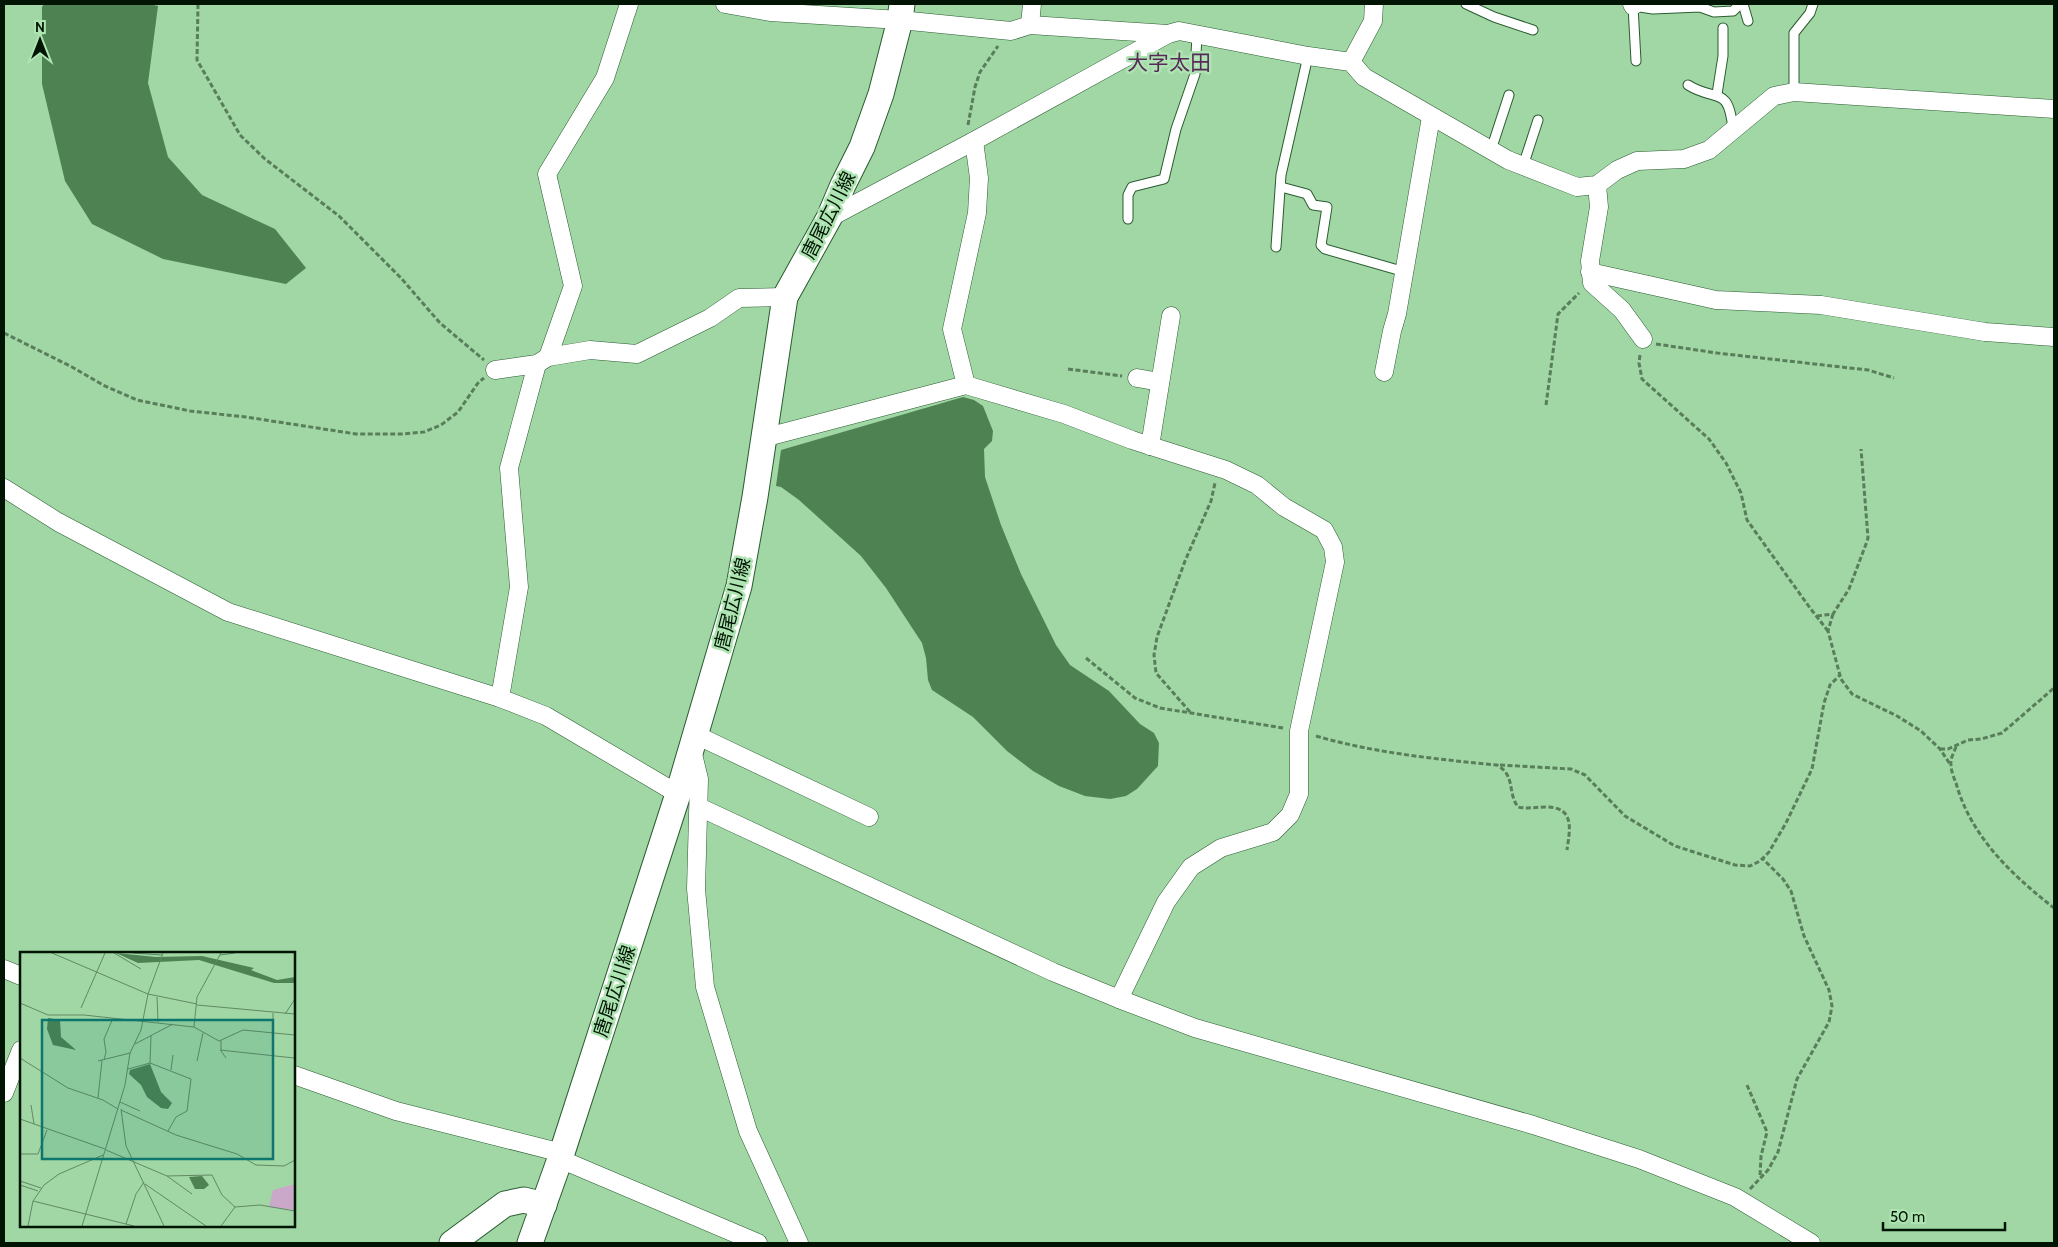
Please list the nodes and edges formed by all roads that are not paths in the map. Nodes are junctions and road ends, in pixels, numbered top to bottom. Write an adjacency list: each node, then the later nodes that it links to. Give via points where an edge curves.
1 (629, 4): 41 (street, via 605,78 547,174 573,286)
2 (725, 4): 9 (street, via 770,12)
3 (1032, 4): 11 (street)
4 (1374, 4): 18 (street, via 1373,20)
5 (1466, 4): 13 (lane)
6 (1742, 4): 8 (lane, via 1734,11 1714,12 1700,7); 10 (lane)
7 (1812, 4): 20 (lane, via 1810,14 1794,32)
8 (1633, 5): 17 (lane)
9 (901, 12): 11 (street, via 1011,31); 32 (main road, 唐尾広川線, via 881,94)
10 (1748, 21)
11 (1030, 25): 14 (street)
12 (1723, 28): 21 (lane, via 1723,56)
13 (1533, 30)
14 (1168, 34): 15 (street, via 1179,31); 27 (street)
15 (1197, 35): 16 (street); 33 (lane, via 1195,74 1176,129 1164,179 1132,188 1128,195)
16 (1308, 56): 18 (street); 31 (lane)
17 (1636, 61)
18 (1352, 62): 24 (street, via 1364,77)
19 (1688, 84): 21 (lane, via 1697,90)
20 (1794, 92): 23 (street); 26 (street, via 1774,96)
21 (1716, 94): 26 (lane, via 1731,110)
22 (1509, 95): 28 (lane)
23 (2054, 109)
24 (1431, 117): 28 (street); 35 (street)
25 (1538, 120): 29 (lane)
26 (1733, 131): 30 (street, via 1709,150 1684,159 1637,161 1617,170)
27 (969, 144): 32 (street); 46 (street, via 979,178 977,213 952,329)
28 (1491, 150): 29 (street)
29 (1523, 166): 30 (street, via 1577,187)
30 (1597, 185): 36 (street, via 1599,206 1590,261)
31 (1280, 187): 34 (lane); 35 (lane, via 1307,194 1314,206 1327,207 1321,245 1325,249)
32 (829, 218): 37 (main road, 唐尾広川線)
33 (1128, 219)
34 (1276, 247)
35 (1405, 272): 43 (street)
36 (1591, 275): 39 (street, via 1716,300 1821,305 1986,332); 40 (street, via 1592,283 1622,310)
37 (785, 297): 41 (street, via 739,298 710,318 637,354 590,350); 47 (main road, 唐尾広川線)
38 (1171, 316): 45 (street)
39 (2054, 336)
40 (1643, 339)
41 (542, 361): 42 (street); 50 (street, via 509,468 519,587)
42 (495, 370)
43 (1384, 372)
44 (1137, 378): 45 (street)
45 (1160, 382): 48 (street)
46 (966, 385): 47 (street); 48 (street, via 1064,414)
47 (763, 438): 51 (main road, 唐尾広川線, via 739,586)
48 (1150, 446): 57 (street, via 1218,467 1257,485 1284,507 1324,530 1333,548 1335,562 1299,731 1299,794 1290,815 1273,832 1221,848 1191,868 1166,902)
49 (4, 488): 50 (street, via 58,522 228,612)
50 (500, 698): 52 (street, via 546,716)
51 (694, 742): 52 (main road, 唐尾広川線); 53 (street); 54 (street)
52 (678, 794): 61 (main road, 唐尾広川線)
53 (699, 807): 57 (street, via 1053,972); 66 (street, via 696,889 705,987 748,1130)
54 (869, 817)
55 (4, 969): 56 (street)
56 (20, 976)
57 (1119, 999): 67 (street, via 1195,1028 1630,1156 1740,1200)
58 (20, 1053): 60 (street)
59 (295, 1075): 61 (street, via 396,1111)
60 (4, 1093)
61 (561, 1156): 62 (main road, 唐尾広川線); 65 (street)
62 (544, 1205): 63 (main road, via 524,1200 505,1204); 64 (main road, 唐尾広川線)
63 (452, 1243)
64 (530, 1243)
65 (758, 1243)
66 (799, 1243)
67 (1812, 1243)

